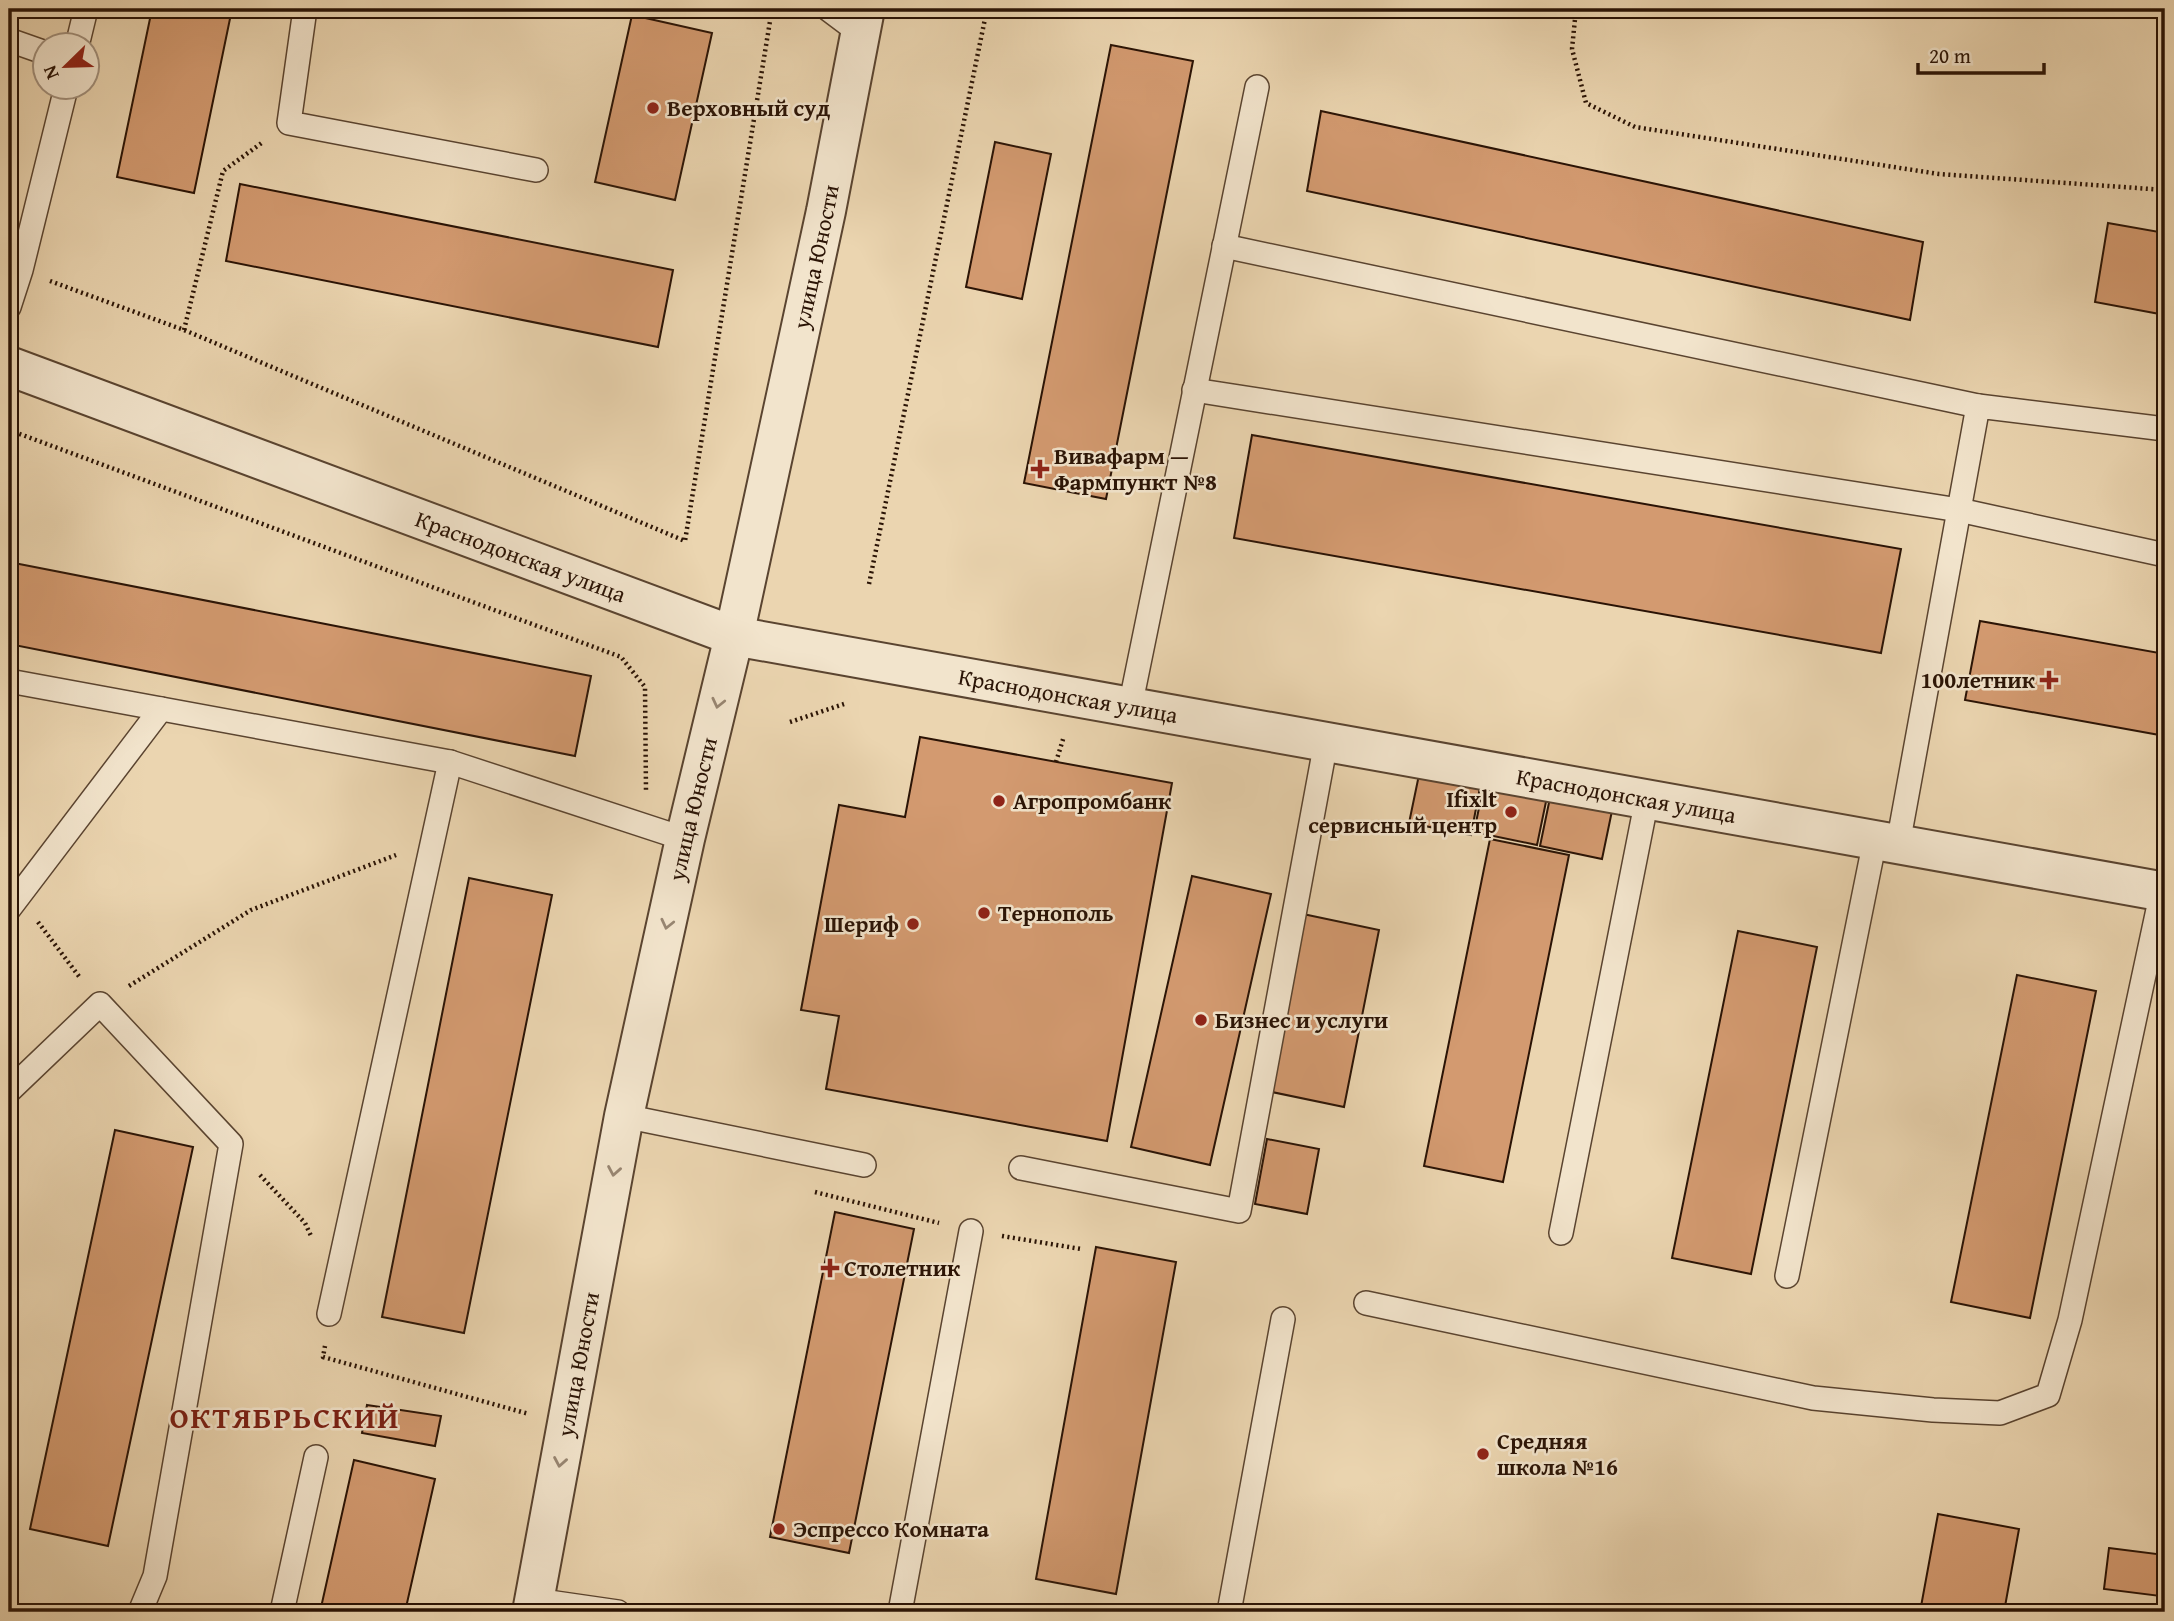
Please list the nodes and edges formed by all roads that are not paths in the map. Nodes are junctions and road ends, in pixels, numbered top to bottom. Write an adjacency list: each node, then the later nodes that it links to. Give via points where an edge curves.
1 (86, 9): 5 (lane)
2 (305, 9): 10 (lane, via 289,123)
3 (828, 9): 4 (lane)
4 (863, 21): 19 (street, улица Юности)
5 (80, 32)
6 (9, 40): 7 (lane)
7 (32, 47)
8 (1257, 87): 11 (lane)
9 (63, 102): 12 (lane)
10 (536, 170)
11 (1224, 246): 14 (lane); 15 (lane)
12 (9, 307)
13 (9, 366): 19 (street, Краснодонская улица)
14 (1194, 390): 17 (lane); 21 (lane)
15 (1978, 406): 16 (lane); 17 (lane)
16 (2165, 429)
17 (1959, 510): 18 (lane); 27 (lane)
18 (2165, 555)
19 (734, 636): 21 (street, Краснодонская улица); 26 (street, улица Юности, one-way to 26)
20 (9, 681): 22 (lane)
21 (1129, 707): 23 (street, Краснодонская улица)
22 (161, 709): 24 (lane); 29 (lane)
23 (1326, 742): 25 (street, Краснодонская улица); 33 (lane, via 1239,1211)
24 (450, 762): 26 (lane); 38 (lane)
25 (1647, 799): 27 (street, Краснодонская улица); 35 (lane)
26 (685, 839): 31 (street, улица Юности, one-way to 31)
27 (1886, 842): 28 (street, Краснодонская улица); 36 (lane)
28 (2164, 892): 37 (lane, via 2070,1320 2048,1395 2000,1413 1813,1398)
29 (13, 903)
30 (9, 1091): 42 (lane, via 100,1004 231,1144 155,1576)
31 (624, 1116): 32 (lane); 41 (street, улица Юности, one-way to 41)
32 (864, 1165)
33 (1021, 1168)
34 (971, 1231): 45 (lane)
35 (1561, 1233)
36 (1787, 1276)
37 (1366, 1303)
38 (329, 1314)
39 (1283, 1320): 46 (lane)
40 (316, 1457): 43 (lane)
41 (533, 1606): 44 (lane)
42 (140, 1612)
43 (282, 1612)
44 (618, 1612)
45 (900, 1612)
46 (1229, 1612)

